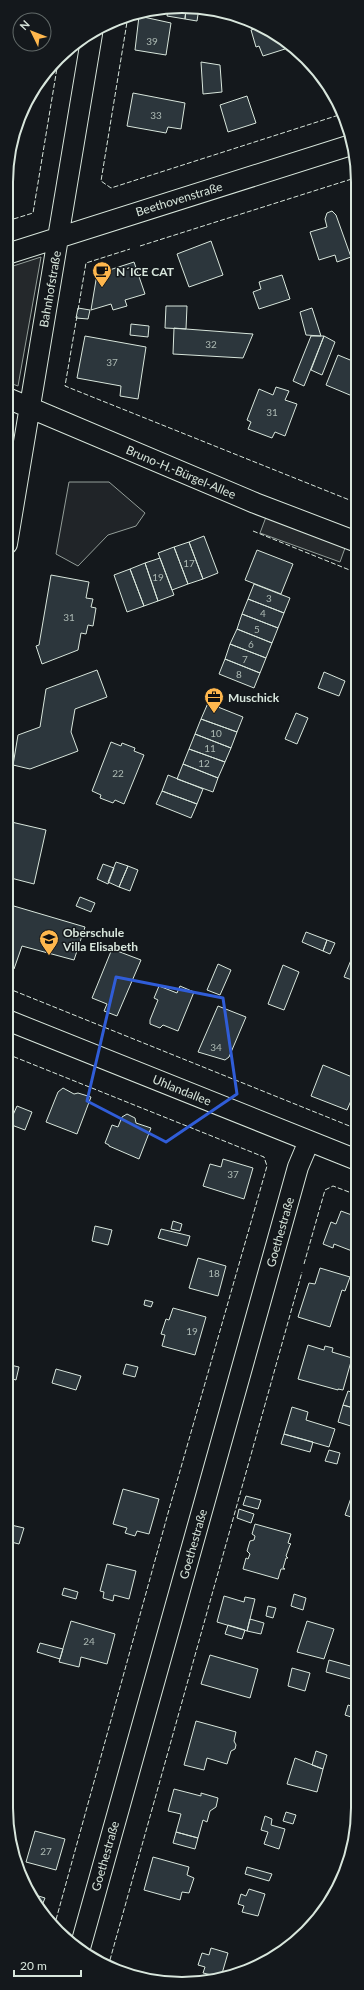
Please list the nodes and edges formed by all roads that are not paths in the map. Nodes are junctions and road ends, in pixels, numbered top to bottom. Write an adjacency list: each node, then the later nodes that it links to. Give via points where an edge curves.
1 (91, 39): 3 (street, Bahnhofstraße)
2 (347, 146): 3 (street, Beethovenstraße)
3 (59, 237): 4 (street, Beethovenstraße); 6 (street, Bahnhofstraße)
4 (13, 252)
5 (13, 401): 6 (street, Bruno-H.-Bürgel-Allee)
6 (29, 408): 7 (street, Bahnhofstraße); 8 (street, Bruno-H.-Bürgel-Allee, via 249,501)
7 (13, 507)
8 (351, 540)
9 (13, 1022): 10 (street, Uhlandallee)
10 (309, 1141): 11 (street, Uhlandallee); 12 (street, Goethestraße, via 298,1166)
11 (351, 1158)
12 (81, 1944)

